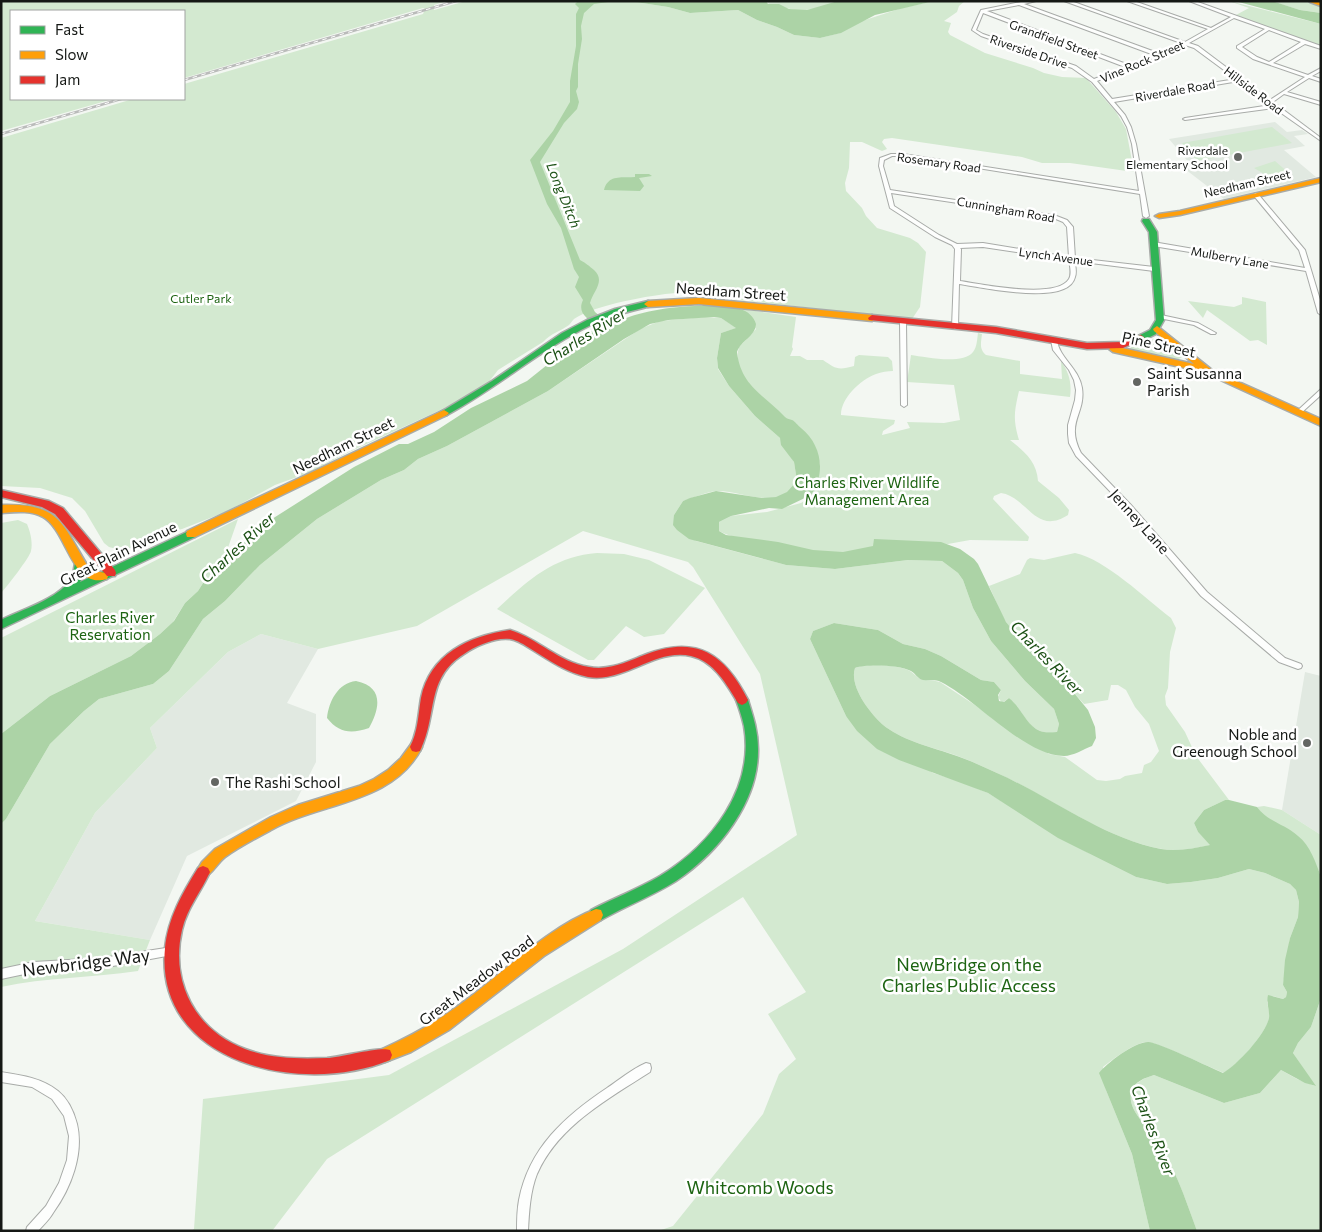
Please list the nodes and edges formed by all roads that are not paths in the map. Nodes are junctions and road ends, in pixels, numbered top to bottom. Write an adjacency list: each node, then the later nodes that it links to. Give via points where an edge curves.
1 (1034, 1): 6 (street, Riverside Drive)
2 (1066, 1): 13 (street, Hillside Road)
3 (1129, 1): 10 (street)
4 (1191, 1): 9 (street)
5 (1312, 1): 7 (main road)
6 (1020, 4): 8 (street, Riverside Drive); 15 (street)
7 (1321, 4)
8 (982, 11): 17 (street, Grandfield Street); 21 (street, Riverside Drive, via 975,26 976,33 1074,67)
9 (1235, 16): 10 (street, Vine Rock Street); 11 (street)
10 (1211, 29): 13 (street, Vine Rock Street)
11 (1268, 29): 12 (street); 16 (street, via 1239,48)
12 (1304, 42): 14 (street); 16 (street)
13 (1186, 43): 15 (street, Vine Rock Street); 20 (street, Hillside Road, via 1198,48)
14 (1321, 48)
15 (1156, 54): 17 (street, Vine Rock Street)
16 (1270, 63): 19 (street)
17 (1127, 66): 21 (street, Vine Rock Street)
18 (1321, 69): 19 (street)
19 (1309, 77): 22 (street); 23 (street)
20 (1240, 80): 24 (street, Riverdale Road); 25 (street, Hillside Road)
21 (1094, 81): 24 (street, Vine Rock Street)
22 (1321, 81)
23 (1285, 93): 25 (street); 26 (street)
24 (1110, 102): 32 (street, Vine Rock Street, via 1129,127)
25 (1270, 102): 27 (street, Hillside Road)
26 (1321, 104)
27 (1276, 106): 28 (street); 29 (street, Hillside Road)
28 (1184, 119)
29 (1321, 140)
30 (1321, 180): 33 (main road, Needham Street)
31 (888, 191): 32 (street, Rosemary Road, via 881,160 900,155); 36 (street, Rosemary Road, via 890,203 897,211); 37 (street, Cunningham Road, via 1059,218 1071,230)
32 (1141, 192): 34 (street, Vine Rock Street)
33 (1256, 195): 34 (main road, Needham Street); 39 (street, via 1300,246)
34 (1153, 219): 35 (main road)
35 (1153, 244): 38 (main road); 39 (street, Mulberry Lane)
36 (957, 246): 37 (street, Lynch Avenue, via 983,245); 40 (street)
37 (1072, 259): 38 (street, Lynch Avenue); 40 (street, Cunningham Road, via 1071,280 1066,286 1054,290 1033,291)
38 (1154, 268): 43 (main road)
39 (1308, 270): 41 (street)
40 (957, 282): 44 (street)
41 (1321, 312)
42 (903, 322): 44 (main road, Needham Street); 50 (street); 54 (main road, Needham Street, via 699,301 649,304 606,314 584,323 468,400)
43 (1159, 323): 45 (street, via 1196,324); 47 (main road, Needham Street, via 1150,335 1134,342); 48 (main road, Pine Street)
44 (955, 326): 46 (main road, Needham Street)
45 (1213, 333)
46 (1054, 340): 47 (main road, Needham Street); 60 (street, Jenney Lane, via 1055,349 1073,369 1078,383 1078,406 1070,430 1074,449 1212,602 1282,660)
47 (1101, 347): 48 (main road, Pine Street)
48 (1209, 372): 51 (main road, Pine Street)
49 (1321, 391): 51 (street)
50 (904, 405)
51 (1298, 413): 52 (main road, Pine Street)
52 (1321, 423)
53 (1, 493): 57 (main road, via 45,504 59,511)
54 (248, 507): 57 (main road, Great Plain Avenue)
55 (1, 509): 56 (main road, via 33,508 53,516)
56 (80, 564): 57 (main road, via 88,573); 58 (main road, via 77,581)
57 (107, 574): 58 (main road, Great Plain Avenue)
58 (49, 602): 59 (main road, Great Plain Avenue)
59 (1, 625)
60 (1298, 666)
61 (172, 951): 61 (main road, Great Meadow Road, via 172,975 183,1006 202,1032 231,1050 273,1064 309,1067 356,1062 406,1046 449,1022 517,967 562,936 674,874 709,845 736,810 751,772 753,743 744,705 722,670 707,657 693,651 668,650 618,670 597,673 572,668 518,636 500,635 472,643 448,660 436,675 429,690 421,737 408,759 393,774 352,797 284,816 216,855 181,914); 62 (street, Newbridge Way, via 128,959 39,966)
62 (1, 974)
63 (646, 1068): 66 (street, via 572,1119 550,1142 530,1177 523,1204)
64 (1, 1077): 65 (street, via 27,1079 48,1088 62,1103 72,1127 74,1152 68,1178 52,1208)
65 (31, 1231)
66 (522, 1231)

